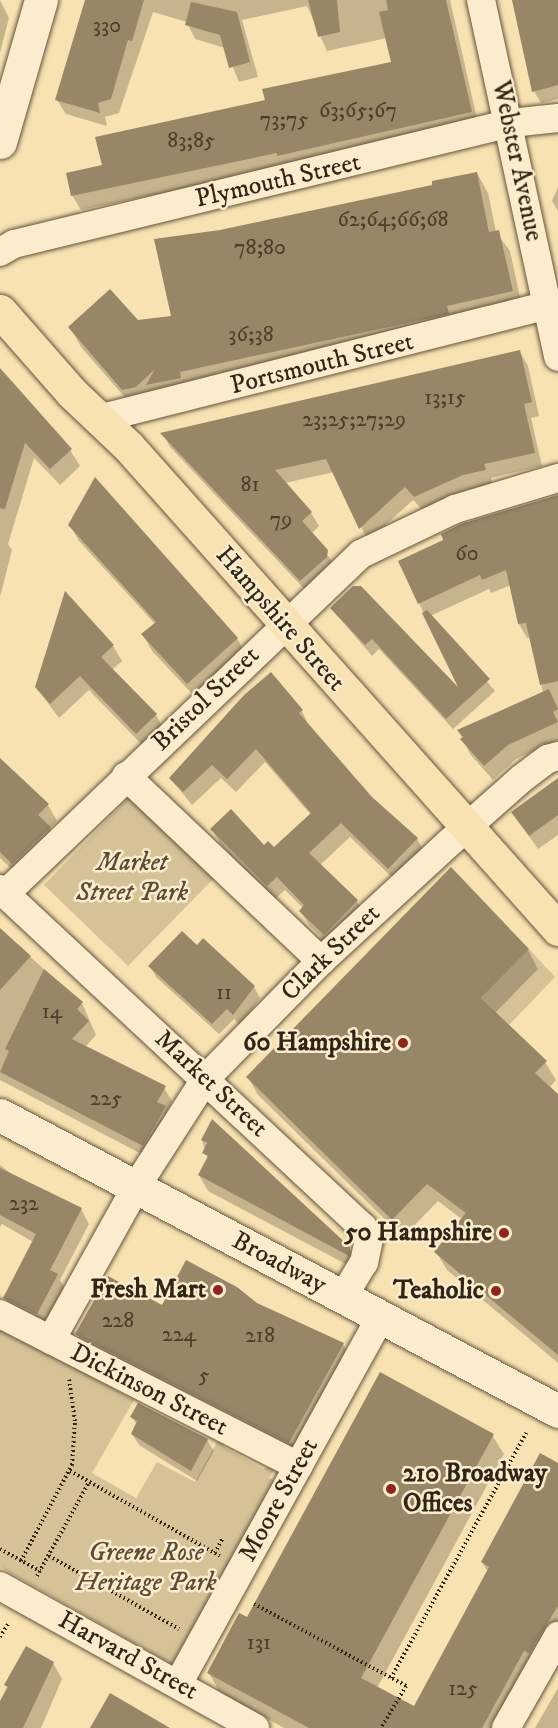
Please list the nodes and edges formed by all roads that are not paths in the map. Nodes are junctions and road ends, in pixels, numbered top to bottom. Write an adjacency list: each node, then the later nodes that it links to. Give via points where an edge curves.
1 (41, 0): 5 (main road)
2 (481, 0): 4 (street, Webster Avenue)
3 (558, 118): 4 (street, Plymouth Street)
4 (511, 123): 6 (street, Plymouth Street, via 14,243); 7 (street, Webster Avenue)
5 (0, 142)
6 (0, 252)
7 (546, 306): 9 (street, Webster Avenue); 10 (street, Portsmouth Street)
8 (0, 311): 10 (main road, Hampshire Street)
9 (558, 357)
10 (98, 418): 12 (main road, Hampshire Street, via 128,446)
11 (558, 478): 12 (street, Bristol Street, via 454,509 361,554)
12 (284, 624): 14 (street, Bristol Street); 15 (main road, Hampshire Street)
13 (558, 756): 15 (street, Clark Street, via 521,779)
14 (126, 776): 16 (street, Bristol Street); 18 (street)
15 (467, 827): 17 (main road, Hampshire Street); 18 (street, Clark Street)
16 (3, 891): 19 (street, Market Street)
17 (558, 929)
18 (321, 961): 19 (street, Clark Street)
19 (206, 1078): 21 (street, Clark Street); 22 (street, Market Street, via 366,1230 369,1245 364,1262)
20 (0, 1115): 21 (main road, Broadway)
21 (136, 1187): 22 (main road, Broadway); 25 (street, Clark Street)
22 (343, 1297): 24 (main road, Broadway)
23 (0, 1314): 25 (street, Dickinson Street)
24 (381, 1317): 26 (main road, Broadway); 27 (street, Moore Street)
25 (51, 1340): 27 (street, Dickinson Street)
26 (558, 1411)
27 (298, 1466): 30 (street, Moore Street)
28 (0, 1586): 30 (street, Harvard Street)
29 (558, 1636): 32 (street)
30 (178, 1684): 31 (street, Harvard Street)
31 (255, 1728)
32 (506, 1728)

